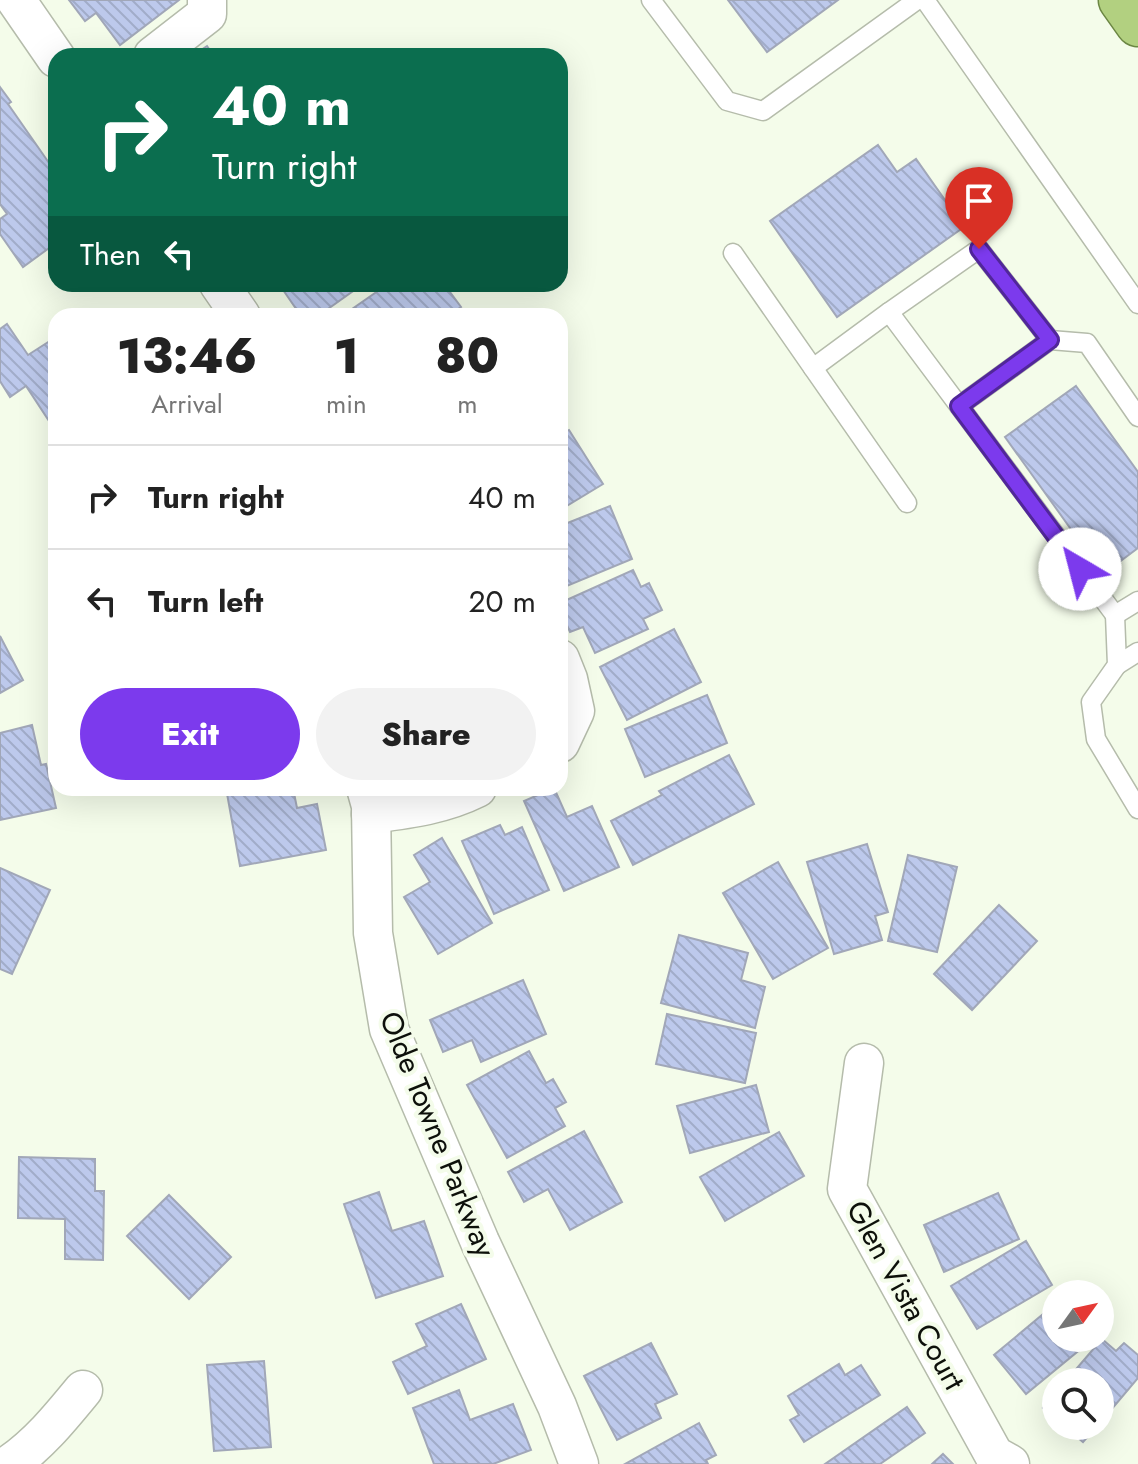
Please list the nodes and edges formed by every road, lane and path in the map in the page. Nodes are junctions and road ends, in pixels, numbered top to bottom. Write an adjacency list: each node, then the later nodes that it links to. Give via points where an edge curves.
1 (16, 0): 8 (street)
2 (207, 0): 9 (street, via 207,14)
3 (651, 0): 4 (lane, via 727,101 763,111)
4 (917, 0)
5 (925, 0): 11 (lane)
6 (1121, 0): 7 (highway)
7 (1138, 24)
8 (49, 48)
9 (163, 48)
10 (733, 253): 14 (lane)
11 (1138, 304)
12 (889, 312): 13 (lane, via 979,249); 14 (lane); 15 (lane)
13 (1050, 340): 15 (lane); 16 (lane, via 1087,343)
14 (813, 368): 17 (lane)
15 (959, 406): 19 (lane)
16 (1138, 417)
17 (907, 503)
18 (1138, 601): 19 (lane)
19 (1115, 615): 21 (lane)
20 (1138, 652): 21 (lane)
21 (1117, 665): 26 (lane, via 1091,702 1096,739)
22 (568, 679): 23 (street, via 575,711)
23 (568, 726)
24 (462, 796): 25 (street, via 421,808)
25 (368, 801): 30 (street, Olde Towne Parkway, via 373,933 389,1029)
26 (1138, 809)
27 (864, 1063): 31 (street, Glen Vista Court, via 847,1189 994,1455)
28 (83, 1390): 29 (street, via 53,1427)
29 (10, 1464)
30 (579, 1464)
31 (1010, 1464)

